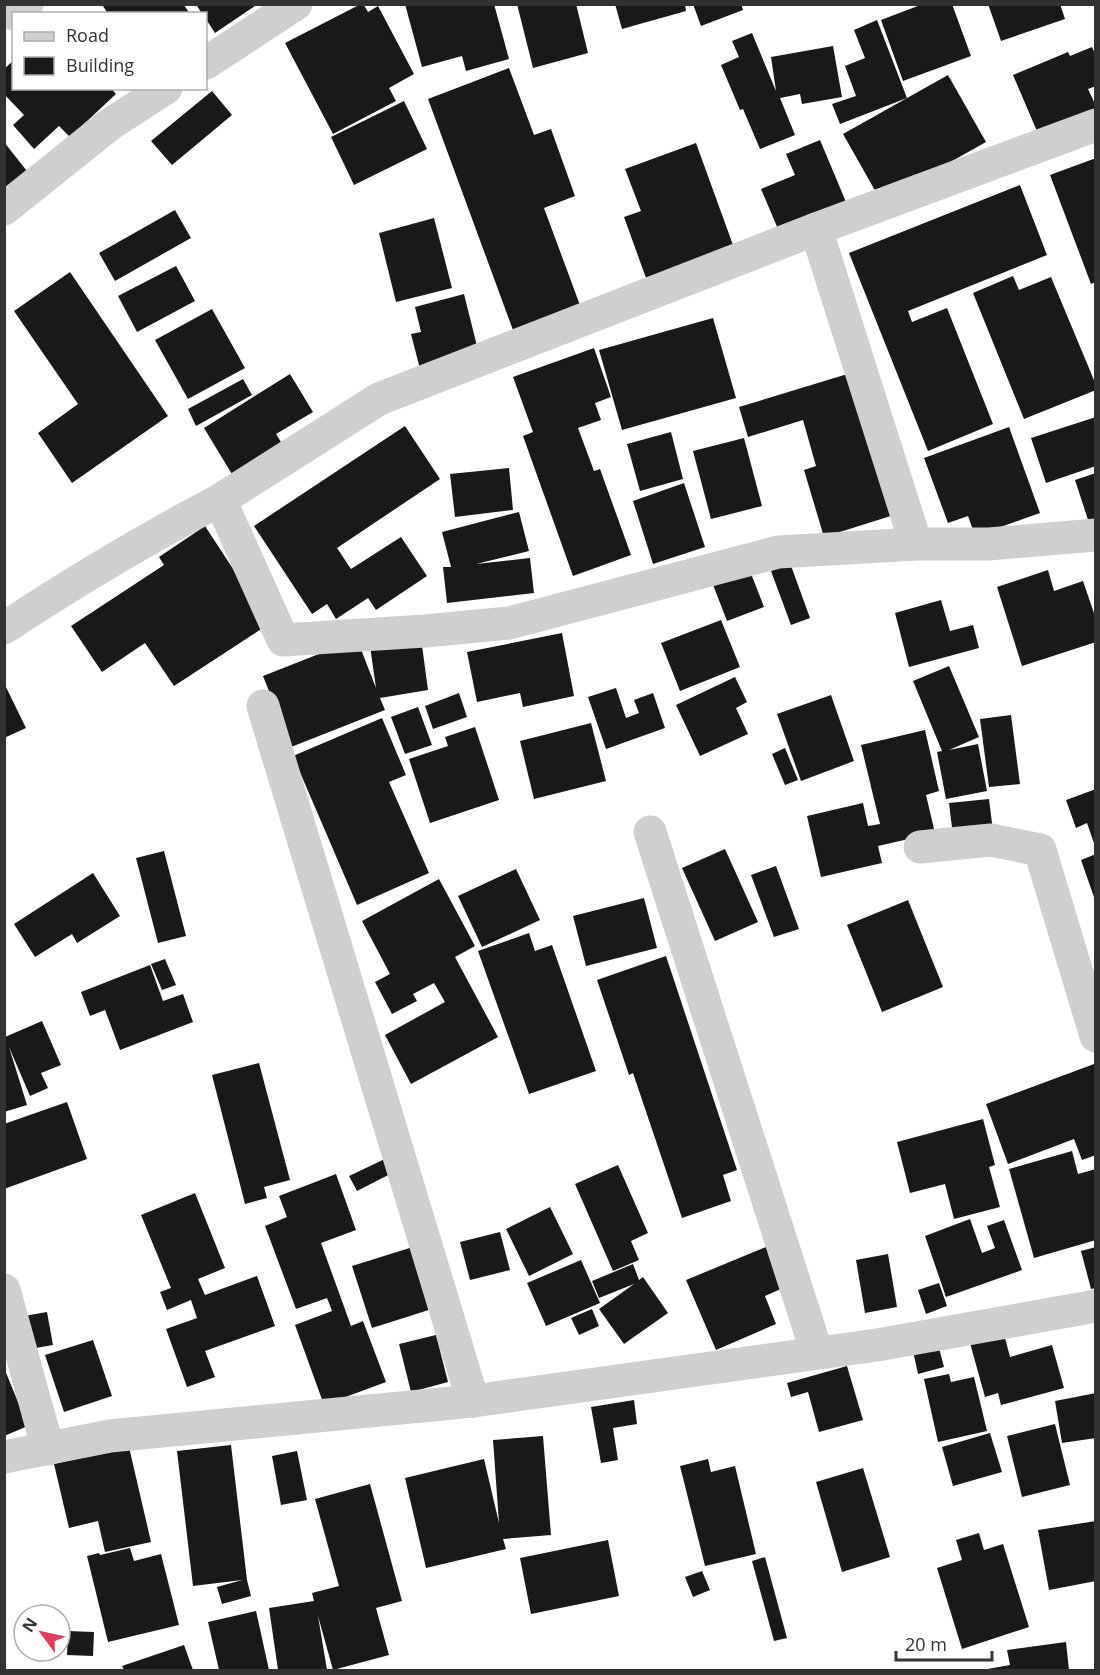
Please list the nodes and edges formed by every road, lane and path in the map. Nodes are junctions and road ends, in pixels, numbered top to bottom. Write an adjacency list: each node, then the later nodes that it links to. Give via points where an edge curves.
1 (296, 4): 2 (street)
2 (207, 62)
3 (163, 90): 5 (street, via 110,125)
4 (1095, 125): 6 (street)
5 (4, 210)
6 (816, 229): 7 (street, via 379,399); 9 (street)
7 (220, 500): 9 (street, via 283,640 509,623 778,552); 10 (street, via 158,532)
8 (1095, 535): 9 (street, via 989,544)
9 (916, 544)
10 (4, 628)
11 (263, 706): 18 (street)
12 (650, 832): 17 (street)
13 (920, 847): 14 (street, via 991,840 1040,850)
14 (1095, 1035)
15 (4, 1290): 19 (street)
16 (1095, 1306): 17 (street)
17 (817, 1353): 18 (street)
18 (473, 1401): 19 (street, via 110,1436)
19 (48, 1449): 20 (street)
20 (4, 1457)

